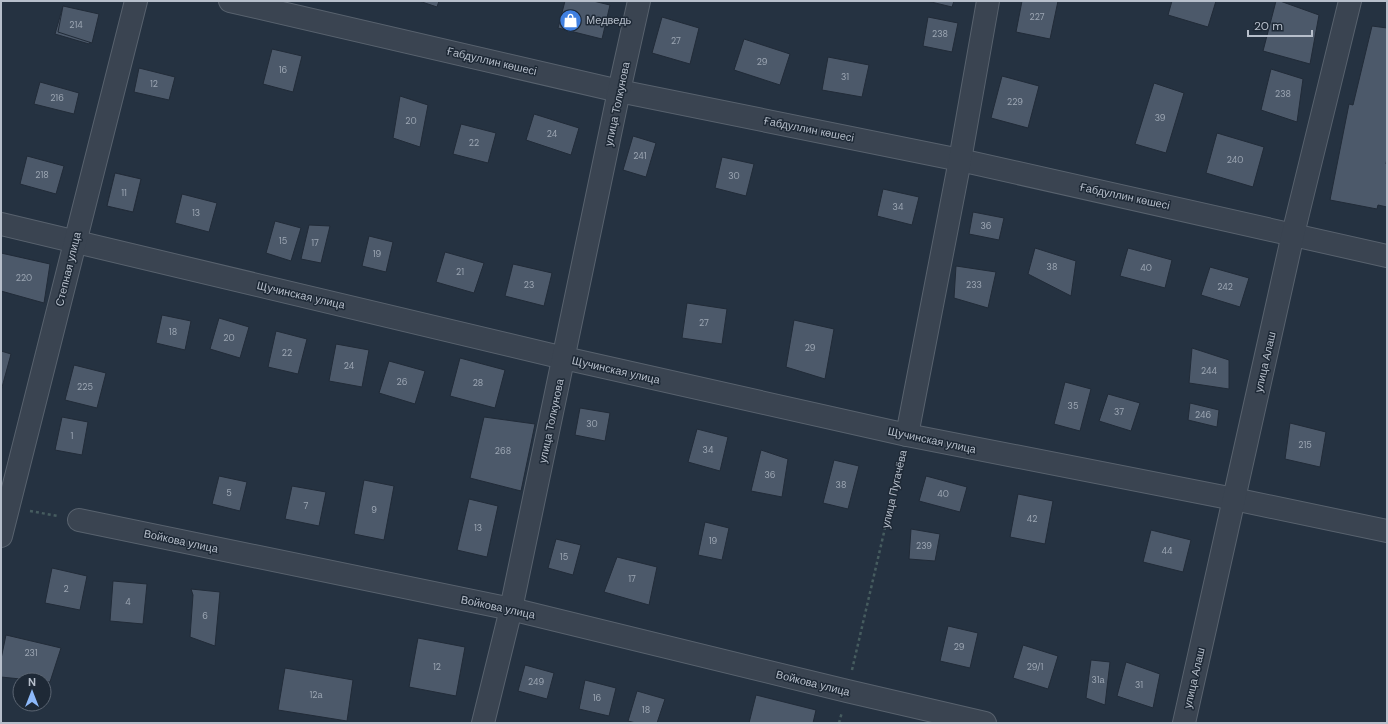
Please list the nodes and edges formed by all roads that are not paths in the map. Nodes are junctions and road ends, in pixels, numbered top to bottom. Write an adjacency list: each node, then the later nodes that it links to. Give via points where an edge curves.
1 (136, 1): 10 (street, Степная улица)
2 (230, 1): 6 (street, Ғабдуллин көшесі)
3 (639, 1): 6 (street, улица Толкунова)
4 (988, 1): 7 (street, улица Пугачёва)
5 (1350, 1): 9 (street, улица Алаш)
6 (619, 91): 7 (street, Ғабдуллин көшесі); 12 (street, улица Толкунова)
7 (960, 160): 9 (street, Ғабдуллин көшесі); 13 (street, улица Пугачёва)
8 (1, 224): 10 (street, Щучинская улица)
9 (1293, 234): 11 (street, Ғабдуллин көшесі); 14 (street, улица Алаш)
10 (75, 241): 12 (street, Щучинская улица); 17 (street, Степная улица)
11 (1387, 256)
12 (564, 358): 13 (street, Щучинская улица); 18 (street, улица Толкунова)
13 (907, 435): 14 (street, Щучинская улица)
14 (1234, 500): 16 (street, Щучинская улица); 21 (street, улица Алаш)
15 (80, 520): 18 (street, Войкова улица)
16 (1387, 531)
17 (1, 536)
18 (511, 609): 19 (street, улица Толкунова); 20 (street, Войкова улица)
19 (483, 723)
20 (984, 723)
21 (1184, 723)

